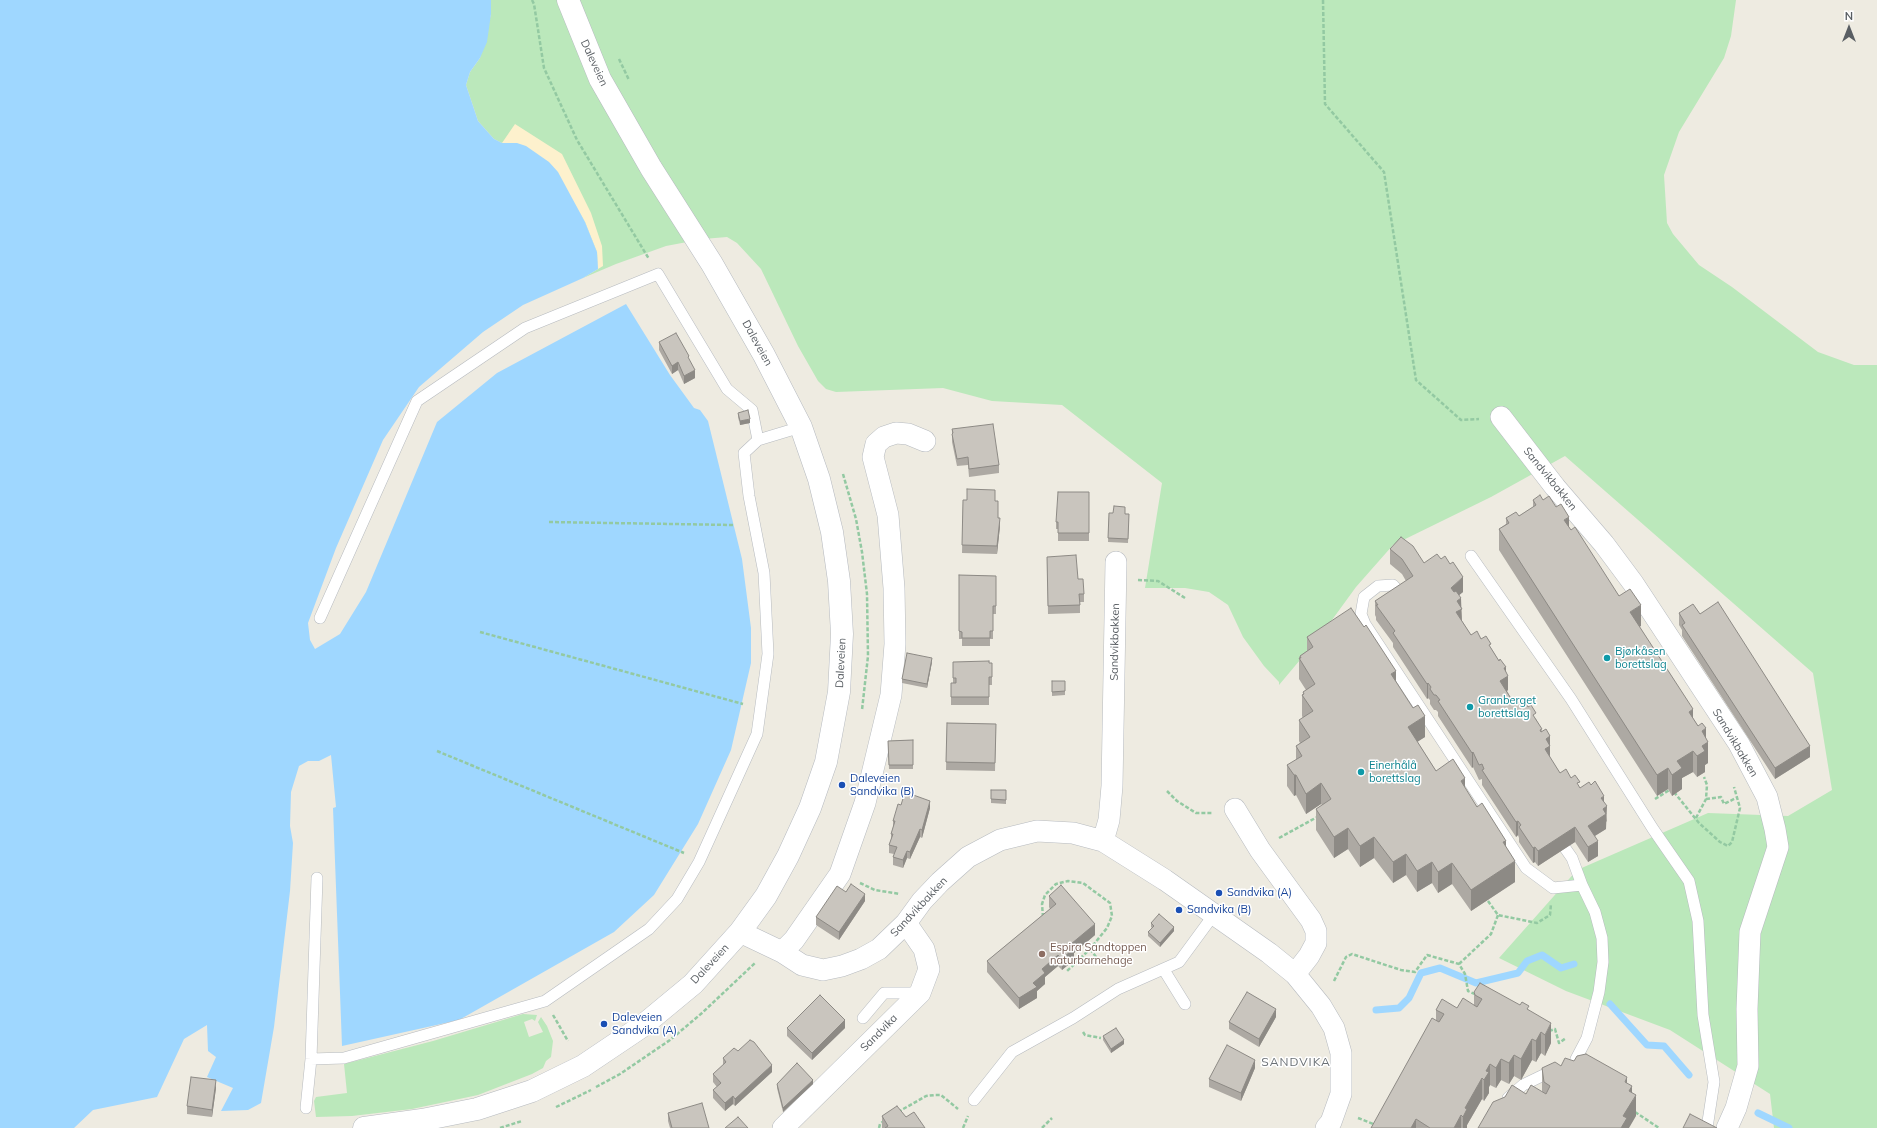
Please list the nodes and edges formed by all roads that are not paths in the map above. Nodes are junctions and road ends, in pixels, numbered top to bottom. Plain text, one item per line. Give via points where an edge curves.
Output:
1 (568, 0) edge
2 (1502, 417) road end
3 (800, 427) junction
4 (758, 440) junction
5 (925, 441) dead end
6 (1471, 556) dead end
7 (1116, 562) dead end
8 (1404, 597) edge
9 (320, 618) dead end
10 (1235, 809) road end
11 (1103, 841) junction
12 (1565, 848) edge
13 (317, 878) dead end
14 (1582, 885) junction
15 (1215, 913) junction
16 (906, 923) junction
17 (740, 932) junction
18 (782, 952) junction
19 (1164, 970) junction
20 (1295, 974) junction
21 (920, 993) junction
22 (1185, 1004) dead end
23 (863, 1018) dead end
24 (311, 1059) junction
25 (1576, 1059) junction
26 (1571, 1080) edge
27 (974, 1100) dead end
28 (1500, 1105) edge
29 (306, 1108) dead end
30 (364, 1128) edge
31 (783, 1128) edge
32 (1326, 1128) edge
33 (1707, 1128) edge
34 (1727, 1128) edge

1 - 3 main road, Daleveien via 600,79 651,168 719,277 764,356
2 - 34 street, Sandvikbakken via 1633,583 1738,744 1767,797 1778,847 1750,932 1746,1009 1748,1066 1736,1108
3 - 4 lane
3 - 17 main road, Daleveien via 819,479 832,532 839,581 842,634 839,692 826,762 810,808 781,870
4 - 9 lane via 752,410 727,389 658,274 525,328 417,401
4 - 24 lane via 744,453 749,496 764,573 768,654 757,734 699,862 677,898 649,929 545,1001 344,1058
5 - 18 street via 908,434 896,433 884,437 876,444 873,457 888,515 894,588 895,644 890,695 865,803 840,874 794,940
6 - 33 lane via 1571,699 1689,881 1698,921 1703,1015 1714,1082
7 - 11 street, Sandvikbakken via 1112,792 1109,820
8 - 14 lane via 1393,585 1378,586 1364,597 1361,614 1366,624 1526,868 1553,888
10 - 20 street via 1260,850 1312,920 1316,931 1316,943
11 - 15 street, Sandvikbakken
11 - 16 street, Sandvikbakken via 1073,833 1037,831 1000,840 968,857 922,901
12 - 14 lane via 1572,858
13 - 24 lane
14 - 25 lane via 1595,912 1602,938 1602,962 1599,992 1587,1038
15 - 19 lane via 1179,962
15 - 20 street, Sandvikbakken
16 - 18 street, Sandvikbakken via 880,949 842,966 823,970 802,965
16 - 21 street, Sandvika via 924,949 929,969
17 - 18 street, Sandvikbakken
17 - 30 main road, Daleveien via 693,984 641,1027 583,1066 532,1091 477,1109
19 - 22 lane
19 - 27 lane via 1118,989 1012,1052
20 - 32 street, Sandvikbakken via 1321,1006 1334,1028 1341,1053 1341,1094 1331,1122
21 - 23 lane via 884,992
21 - 31 street, Sandvika
24 - 29 lane
25 - 26 lane
25 - 28 lane via 1523,1084

